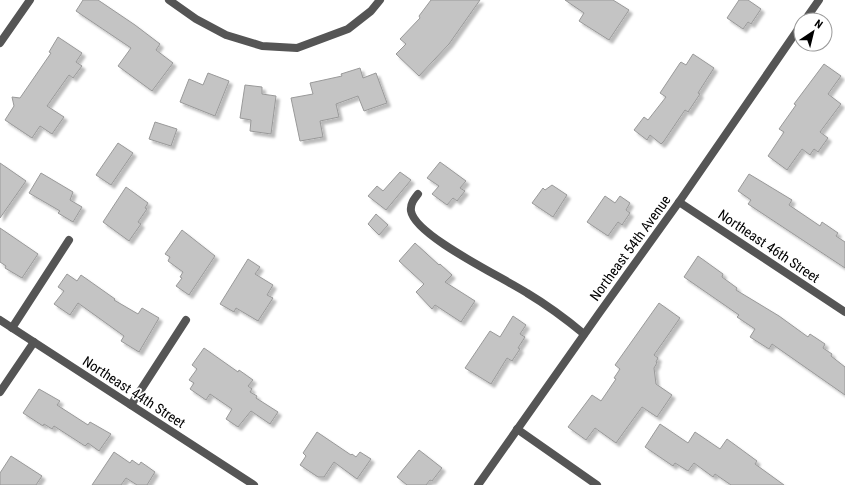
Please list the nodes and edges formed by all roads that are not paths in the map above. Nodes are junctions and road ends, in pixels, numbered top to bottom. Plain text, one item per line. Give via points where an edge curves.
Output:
1 (30, 0) edge
2 (169, 0) edge
3 (380, 0) edge
4 (819, 0) edge
5 (811, 12) edge
6 (793, 38) edge
7 (0, 43) edge
8 (418, 194) dead end
9 (679, 202) junction
10 (69, 240) dead end
11 (845, 312) edge
12 (0, 320) edge
13 (186, 320) dead end
14 (12, 328) junction
15 (584, 334) junction
16 (34, 342) junction
17 (0, 392) edge
18 (131, 405) junction
19 (517, 429) junction
20 (254, 485) edge
21 (478, 485) edge
22 (597, 485) edge

1 - 7 street
2 - 3 street via 196,19 226,35 262,46 297,48 348,29 371,11
4 - 5 street
6 - 9 street, Northeast 54th Avenue
8 - 15 street via 412,202 411,212 433,237 543,302
9 - 11 street, Northeast 46th Street
9 - 15 street, Northeast 54th Avenue
10 - 14 street
12 - 14 street, Northeast 44th Street
13 - 18 street
14 - 16 street, Northeast 44th Street
15 - 19 street, Northeast 54th Avenue
16 - 17 street
16 - 18 street, Northeast 44th Street
18 - 20 street, Northeast 44th Street
19 - 21 street, Northeast 54th Avenue
19 - 22 street

